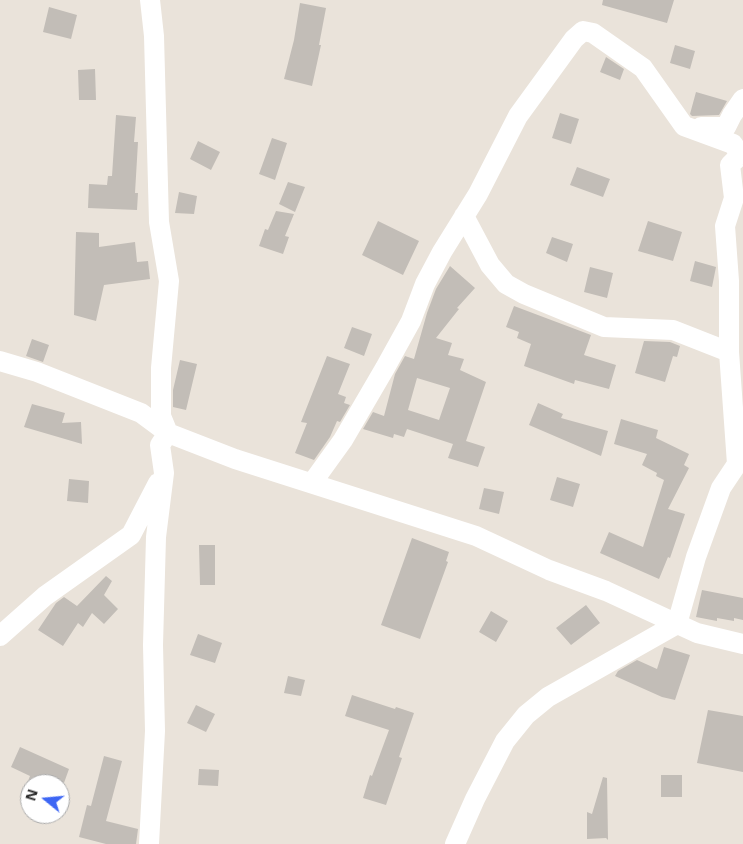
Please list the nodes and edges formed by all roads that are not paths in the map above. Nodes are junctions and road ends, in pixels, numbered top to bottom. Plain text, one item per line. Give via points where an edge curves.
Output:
1 (150, 0) edge
2 (743, 99) edge
3 (684, 126) junction
4 (741, 154) edge
5 (464, 216) junction
6 (730, 352) junction
7 (0, 361) edge
8 (168, 433) junction
9 (740, 462) edge
10 (164, 473) junction
11 (312, 483) junction
12 (677, 624) junction
13 (0, 636) edge
14 (743, 644) edge
15 (149, 844) edge
16 (455, 844) edge

1 - 8 street via 154,36 159,222 169,281 161,368 161,416
2 - 3 street via 726,127
3 - 4 street via 734,144
3 - 5 street via 643,68 593,33 583,31 518,116
4 - 6 street via 730,165 734,198 725,226
5 - 6 street via 490,265 506,284 524,294 604,327 673,330
5 - 11 street via 425,284 411,321 380,376 343,440
6 - 9 street
7 - 8 street via 141,412
8 - 10 street via 160,445
8 - 11 street via 235,459
9 - 12 street via 728,476 718,497 696,557
10 - 13 street via 131,535 45,596
10 - 15 street via 156,537 155,731
11 - 12 street via 476,536
12 - 14 street via 698,633
12 - 16 street via 548,697 526,715 504,741

